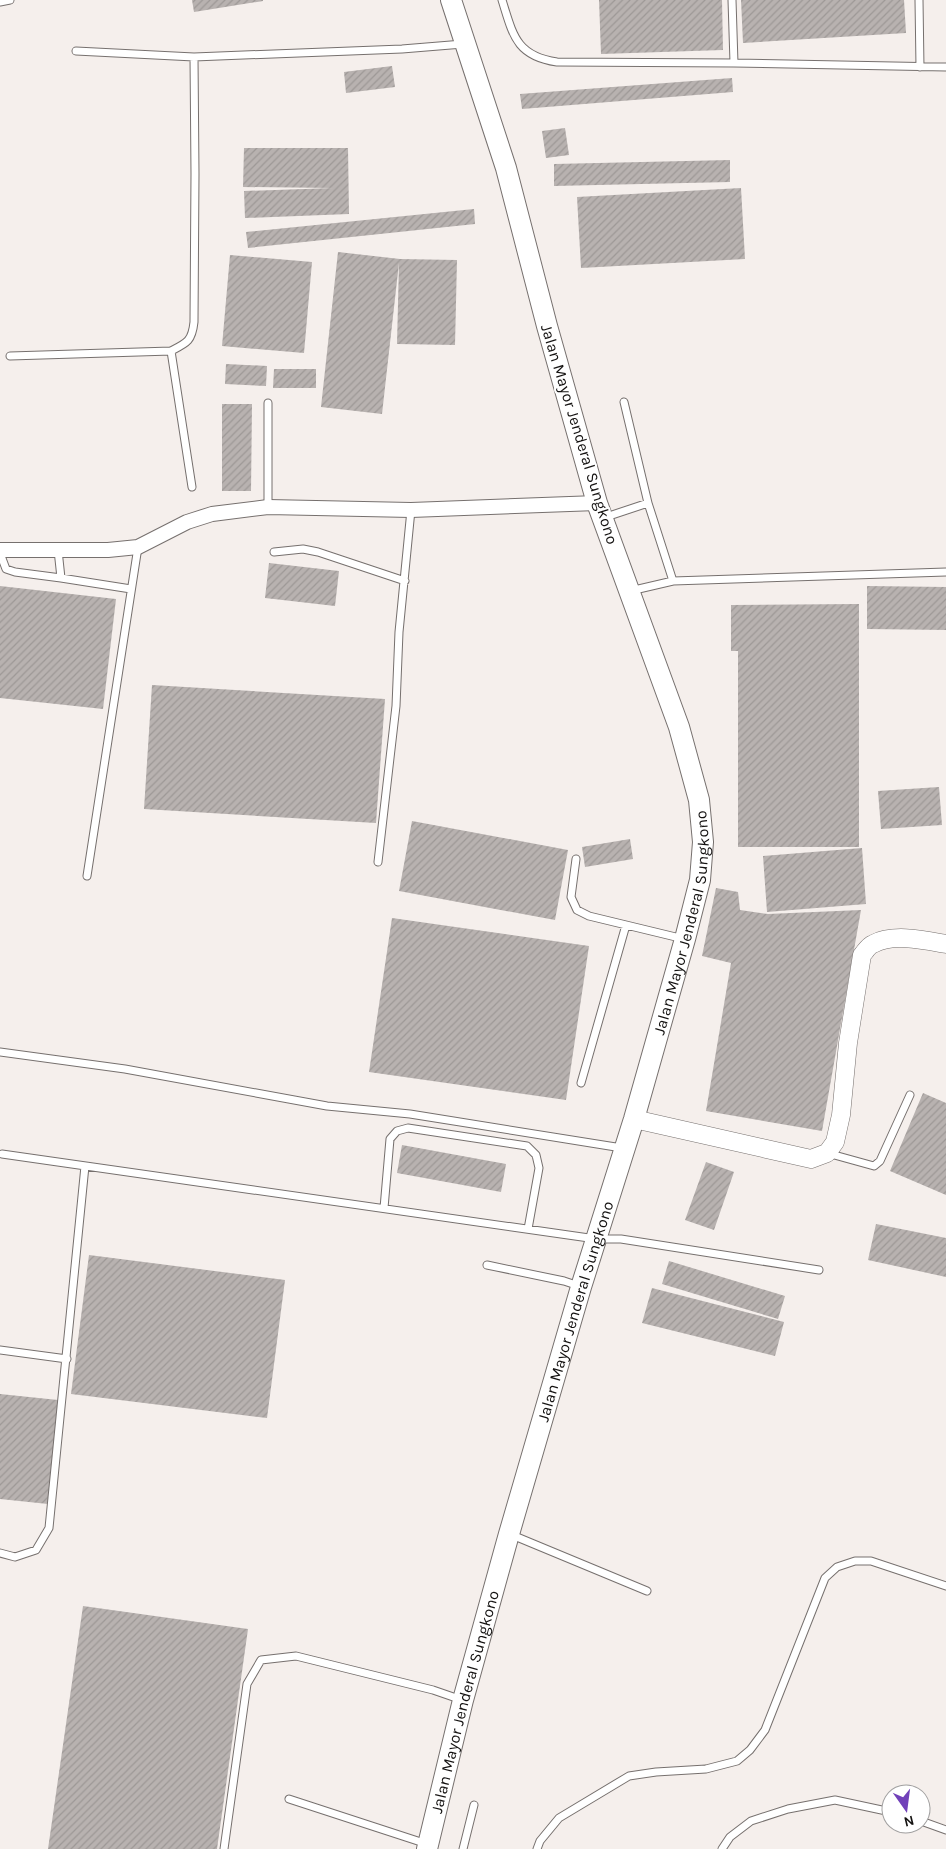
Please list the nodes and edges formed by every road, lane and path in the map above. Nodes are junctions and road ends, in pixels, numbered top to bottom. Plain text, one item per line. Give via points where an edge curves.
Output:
1 (10, 0) edge
2 (451, 0) edge
3 (502, 0) edge
4 (732, 0) edge
5 (919, 0) edge
6 (0, 2) edge
7 (466, 44) junction
8 (76, 51) dead end
9 (194, 57) junction
10 (734, 63) junction
11 (920, 67) junction
12 (946, 67) edge
13 (171, 351) junction
14 (10, 356) dead end
15 (624, 402) dead end
16 (268, 403) dead end
17 (192, 487) dead end
18 (648, 503) junction
19 (268, 507) junction
20 (411, 510) junction
21 (600, 510) junction
22 (138, 547) junction
23 (58, 550) junction
24 (0, 551) edge
25 (274, 552) dead end
26 (946, 572) edge
27 (62, 578) junction
28 (404, 581) junction
29 (673, 581) junction
30 (131, 589) junction
31 (630, 591) junction
32 (576, 859) dead end
33 (378, 862) dead end
34 (87, 876) dead end
35 (626, 925) junction
36 (684, 939) junction
37 (946, 944) edge
38 (0, 1052) edge
39 (581, 1083) dead end
40 (910, 1095) dead end
41 (634, 1118) junction
42 (625, 1148) junction
43 (827, 1153) junction
44 (2, 1154) dead end
45 (85, 1166) junction
46 (384, 1208) junction
47 (528, 1229) junction
48 (596, 1238) junction
49 (487, 1265) dead end
50 (819, 1270) dead end
51 (581, 1287) junction
52 (0, 1350) edge
53 (67, 1359) junction
54 (509, 1534) junction
55 (0, 1553) edge
56 (946, 1586) edge
57 (647, 1591) dead end
58 (463, 1700) junction
59 (289, 1799) dead end
60 (474, 1804) dead end
61 (881, 1810) edge
62 (931, 1825) edge
63 (946, 1830) edge
64 (427, 1846) edge
65 (224, 1849) edge
66 (463, 1849) edge
67 (537, 1849) edge
68 (722, 1849) edge

1 - 6 lane
2 - 7 main road, Jalan Mayor Jenderal Sungkono
3 - 10 lane via 513,34 522,48 541,60
4 - 10 lane
5 - 11 lane
7 - 9 lane
7 - 21 main road, Jalan Mayor Jenderal Sungkono via 506,168
8 - 9 lane
9 - 13 lane via 194,322 193,333 187,343
10 - 11 lane
11 - 12 lane
13 - 14 lane
13 - 17 lane
15 - 18 lane
16 - 19 lane
18 - 21 lane
18 - 29 lane
19 - 20 street
19 - 22 street via 212,514 187,522
20 - 21 street
20 - 28 lane
21 - 31 main road, Jalan Mayor Jenderal Sungkono
22 - 23 street
22 - 30 lane
23 - 24 street
23 - 27 lane
24 - 27 lane via 6,569
25 - 28 lane via 303,549 318,552
26 - 29 lane
27 - 30 lane
28 - 33 lane via 396,706
29 - 31 lane
30 - 34 lane
31 - 36 main road, Jalan Mayor Jenderal Sungkono via 679,727 699,800 703,842 700,880
32 - 35 lane via 571,897 577,910
35 - 36 lane
35 - 39 lane
36 - 41 main road, Jalan Mayor Jenderal Sungkono
37 - 43 street via 887,940 871,944 862,955 841,1114 835,1142
38 - 42 lane via 125,1069 327,1106 410,1114
40 - 43 lane via 880,1161 874,1166
41 - 42 main road, Jalan Mayor Jenderal Sungkono
41 - 43 street via 811,1159
42 - 48 main road, Jalan Mayor Jenderal Sungkono
44 - 45 lane
45 - 46 lane
45 - 53 lane
46 - 47 lane
46 - 47 lane via 390,1139 396,1131 408,1128 527,1146 536,1155 539,1168
47 - 48 lane
48 - 50 lane via 621,1239
48 - 51 main road, Jalan Mayor Jenderal Sungkono
49 - 51 lane
51 - 54 main road, Jalan Mayor Jenderal Sungkono
52 - 53 lane
53 - 55 lane via 49,1528 36,1550 15,1557
54 - 57 lane
54 - 58 main road, Jalan Mayor Jenderal Sungkono
56 - 67 lane via 871,1560 837,1567 825,1578 765,1730 750,1750 737,1760 706,1769 629,1776 559,1818
58 - 64 main road, Jalan Mayor Jenderal Sungkono
58 - 65 lane via 296,1656 261,1660 247,1684
59 - 64 lane
60 - 66 lane
61 - 68 lane via 835,1800 788,1809 751,1822 730,1837
62 - 63 lane

